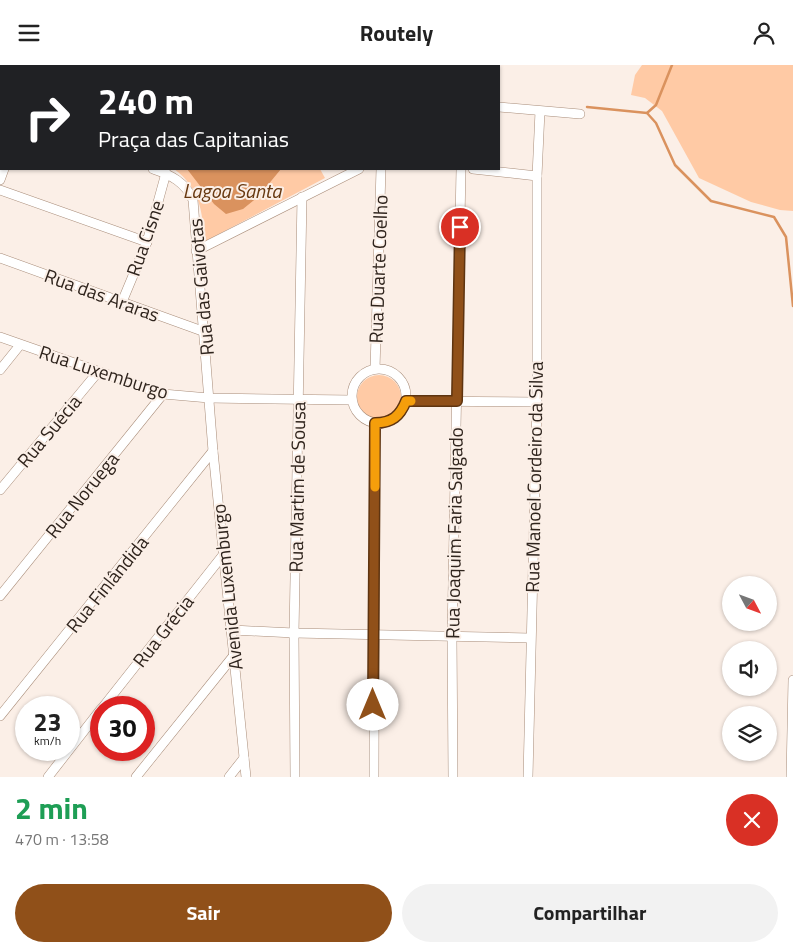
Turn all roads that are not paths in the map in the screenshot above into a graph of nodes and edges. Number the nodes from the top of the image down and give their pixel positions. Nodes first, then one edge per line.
1 (500, 107) edge
2 (540, 111) junction
3 (580, 114) dead end
4 (156, 170) edge
5 (357, 170) edge
6 (380, 170) edge
7 (461, 170) edge
8 (482, 170) edge
9 (166, 173) junction
10 (538, 176) junction
11 (0, 191) edge
12 (302, 197) junction
13 (147, 242) junction
14 (196, 251) junction
15 (0, 258) edge
16 (122, 302) junction
17 (205, 332) junction
18 (0, 337) edge
19 (20, 345) junction
20 (375, 369) junction
21 (0, 370) edge
22 (98, 372) junction
23 (164, 394) junction
24 (209, 397) junction
25 (298, 398) junction
26 (352, 400) junction
27 (406, 401) junction
28 (457, 401) junction
29 (537, 402) junction
30 (375, 423) junction
31 (213, 451) junction
32 (0, 490) edge
33 (223, 555) junction
34 (0, 596) edge
35 (233, 630) junction
36 (294, 633) junction
37 (373, 634) junction
38 (452, 636) junction
39 (530, 638) junction
40 (235, 654) junction
41 (793, 680) edge
42 (111, 696) edge
43 (0, 716) edge
44 (90, 723) edge
45 (244, 758) junction
46 (48, 777) edge
47 (136, 777) edge
48 (229, 777) edge
49 (246, 777) edge
50 (295, 777) edge
51 (374, 777) edge
52 (452, 777) edge
53 (528, 777) edge
54 (791, 777) edge

1 - 2 street
2 - 3 street
2 - 10 street, Rua Manoel Cordeiro da Silva
4 - 9 street, Rua das Gaivotas
5 - 12 street
6 - 20 street, Rua Duarte Coelho
7 - 28 street, Rua Joaquim Faria Salgado
8 - 10 street
9 - 13 street, Rua Cisne
9 - 14 street, Rua das Gaivotas
10 - 29 street, Rua Manoel Cordeiro da Silva
11 - 13 street
12 - 14 street
12 - 25 street, Rua Martim de Sousa
13 - 16 street, Rua Cisne
14 - 17 street, Rua das Gaivotas
15 - 16 street, Rua das Araras
16 - 17 street, Rua das Araras
17 - 24 street, Rua das Gaivotas
18 - 19 street, Rua Luxemburgo
19 - 21 street
19 - 22 street, Rua Luxemburgo
20 - 26 street
20 - 27 street
22 - 23 street, Rua Luxemburgo
22 - 32 street, Rua Suécia
23 - 24 street, Rua Luxemburgo
23 - 34 street, Rua Noruega
24 - 25 street, Rua Luxemburgo
24 - 31 street, Avenida Luxemburgo
25 - 26 street, Rua Luxemburgo
25 - 36 street, Rua Martim de Sousa
26 - 30 street
27 - 28 street
27 - 30 street
28 - 29 street
28 - 38 street, Rua Joaquim Faria Salgado
29 - 39 street, Rua Manoel Cordeiro da Silva
30 - 37 street
31 - 33 street, Avenida Luxemburgo
31 - 43 street, Rua Finlândida
33 - 35 street, Avenida Luxemburgo
33 - 42 street, Rua Grécia
35 - 36 street
35 - 40 street, Avenida Luxemburgo
36 - 37 street
36 - 50 street, Rua Martim de Sousa
37 - 38 street
37 - 51 street
38 - 39 street
38 - 52 street, Rua Joaquim Faria Salgado
39 - 53 street, Rua Manoel Cordeiro da Silva
40 - 45 street, Avenida Luxemburgo
40 - 47 street
41 - 54 street
44 - 46 street, Rua Grécia
45 - 48 street
45 - 49 street, Avenida Luxemburgo

